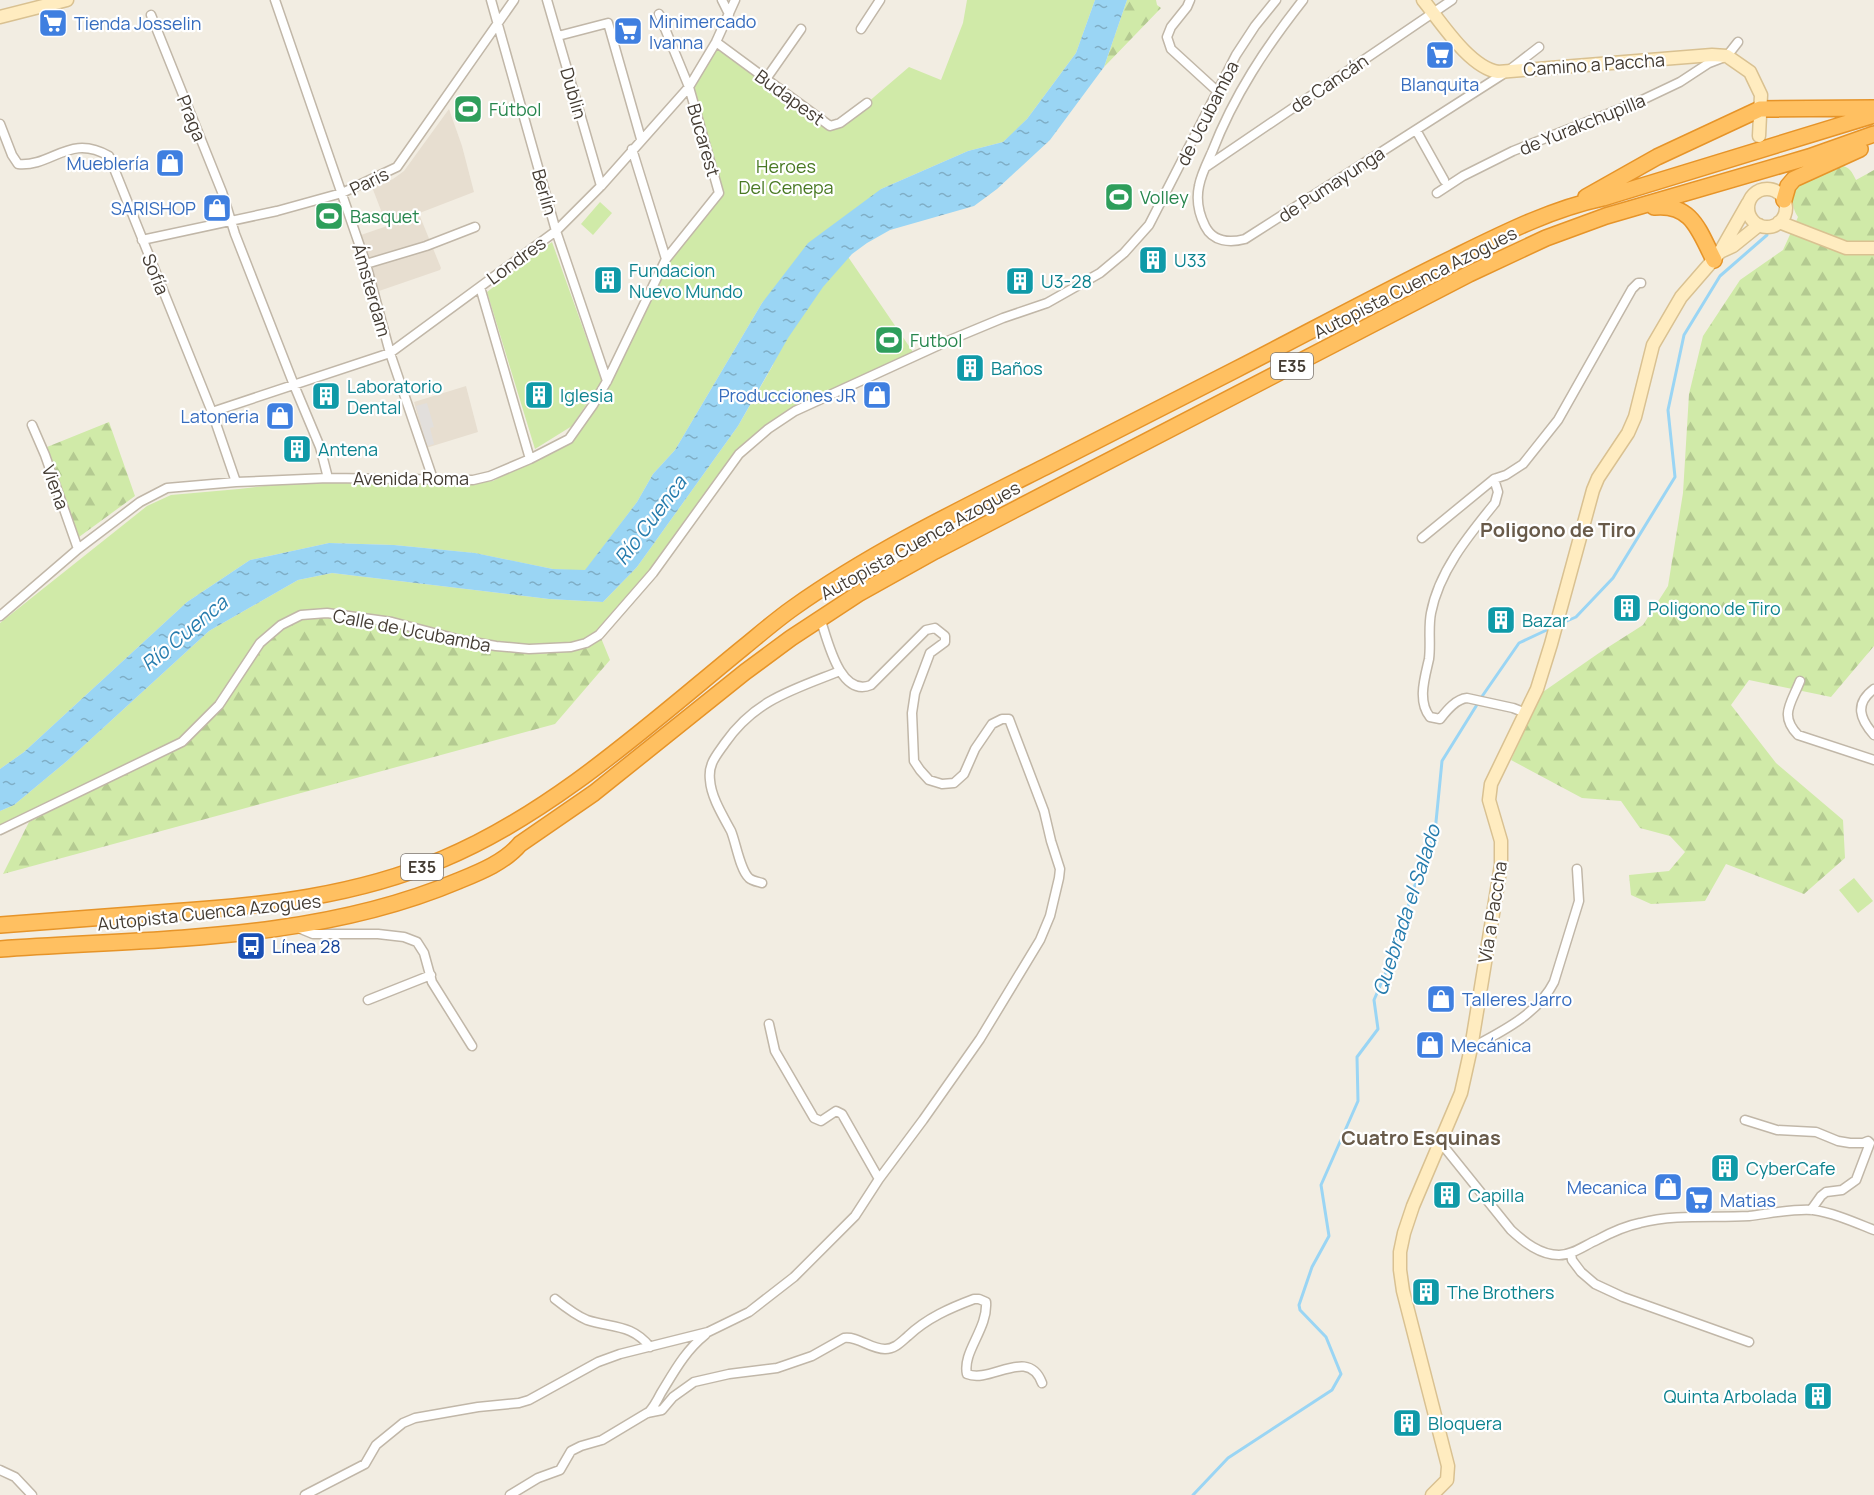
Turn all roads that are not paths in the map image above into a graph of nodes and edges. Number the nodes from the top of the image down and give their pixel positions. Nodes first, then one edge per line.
1 (67, 0) edge
2 (276, 0) edge
3 (490, 0) edge
4 (514, 0) edge
5 (547, 0) edge
6 (722, 0) edge
7 (735, 0) edge
8 (880, 0) edge
9 (1190, 0) edge
10 (1276, 0) edge
11 (1304, 0) edge
12 (1424, 0) edge
13 (1452, 0) edge
14 (1433, 12) junction
15 (17, 14) junction
16 (659, 14) dead end
17 (729, 14) junction
18 (151, 15) dead end
19 (0, 17) edge
20 (498, 21) junction
21 (0, 24) edge
22 (801, 29) dead end
23 (861, 29) dead end
24 (558, 36) junction
25 (716, 42) junction
26 (1738, 42) dead end
27 (1539, 46) dead end
28 (1727, 56) junction
29 (1508, 71) junction
30 (766, 79) junction
31 (689, 87) junction
32 (1217, 91) junction
33 (867, 103) dead end
34 (1874, 108) edge
35 (1760, 109) junction
36 (1874, 115) edge
37 (0, 124) edge
38 (1416, 130) junction
39 (1874, 134) edge
40 (1759, 136) dead end
41 (641, 139) junction
42 (1874, 142) edge
43 (632, 149) junction
44 (1205, 168) junction
45 (1444, 180) dead end
46 (601, 186) junction
47 (719, 193) joint
48 (1437, 193) dead end
49 (342, 194) junction
50 (1784, 200) junction
51 (1748, 203) junction
52 (1573, 205) junction
53 (1621, 212) junction
54 (231, 222) junction
55 (1779, 222) junction
56 (1759, 225) junction
57 (475, 227) dead end
58 (556, 231) junction
59 (142, 240) junction
60 (1874, 248) edge
61 (1717, 256) junction
62 (666, 259) junction
63 (366, 264) junction
64 (1641, 283) dead end
65 (480, 287) junction
66 (390, 353) junction
67 (607, 381) junction
68 (294, 385) junction
69 (795, 411) joint
70 (212, 412) junction
71 (32, 425) dead end
72 (530, 459) junction
73 (328, 478) junction
74 (433, 479) junction
75 (1494, 479) junction
76 (236, 482) junction
77 (1422, 538) dead end
78 (78, 549) junction
79 (0, 616) edge
80 (820, 618) junction
81 (840, 671) junction
82 (1800, 681) dead end
83 (1874, 689) edge
84 (1526, 713) junction
85 (1874, 735) edge
86 (1874, 760) edge
87 (0, 830) edge
88 (1577, 868) dead end
89 (762, 884) dead end
90 (0, 925) edge
91 (293, 926) junction
92 (0, 949) edge
93 (431, 975) junction
94 (368, 1000) dead end
95 (769, 1024) dead end
96 (472, 1046) dead end
97 (1471, 1048) junction
98 (1745, 1120) dead end
99 (1441, 1143) junction
100 (879, 1179) junction
101 (1811, 1210) junction
102 (1874, 1230) edge
103 (1571, 1253) junction
104 (555, 1299) dead end
105 (708, 1332) junction
106 (1749, 1342) dead end
107 (650, 1347) junction
108 (1042, 1383) dead end
109 (647, 1413) junction
110 (0, 1470) edge
111 (32, 1495) edge
112 (306, 1495) edge
113 (510, 1495) edge
114 (1432, 1495) edge

1 - 15 main road
2 - 49 street, Ámsterdam
3 - 20 street, Berlín
4 - 20 street, Paris
5 - 24 street, Dublin
6 - 17 street
7 - 17 street, Londres
8 - 23 street
9 - 32 street
10 - 32 street, de Ucubamba
11 - 44 street, de Pumayunga
12 - 14 main road, Camino a Paccha
13 - 14 street, de Cancán
14 - 29 main road, Camino a Paccha
14 - 44 street, de Cancán
15 - 19 main road
15 - 21 street
16 - 31 street, Bucarest
17 - 25 street, Londres
18 - 54 street, Praga
20 - 49 street, Paris
20 - 58 street, Berlín
22 - 30 street
24 - 41 street
24 - 46 street, Dublin
25 - 30 street, Budapest
25 - 31 street, Londres
26 - 28 street
27 - 29 street, de Pumayunga
28 - 29 main road, Camino a Paccha
28 - 35 main road
28 - 48 street, de Yurakchupilla
29 - 38 street, de Pumayunga
30 - 33 street, Budapest
31 - 41 street, Londres
31 - 47 street, Bucarest
32 - 69 street, de Ucubamba
34 - 35 highway
35 - 40 main road
35 - 52 highway
36 - 52 highway, Autopista Cuenca Azogues / E35
37 - 59 street, Sofía
38 - 44 street, de Pumayunga
38 - 45 street
39 - 53 highway, Autopista Cuenca Azogues / E35
41 - 43 street, Londres
42 - 50 highway
43 - 46 street, Londres
43 - 62 street
46 - 58 street, Londres
47 - 62 street, Avenida Roma
49 - 54 street, Paris
49 - 63 street, Ámsterdam
50 - 51 main road
50 - 55 main road
51 - 56 main road
51 - 61 main road, Vía a Paccha
52 - 90 highway, Autopista Cuenca Azogues / E35
53 - 61 highway
53 - 80 highway, Autopista Cuenca Azogues / E35
54 - 59 street, Paris
54 - 68 street, Praga
55 - 56 main road
55 - 60 main road
56 - 61 main road, Vía a Paccha
57 - 63 street
58 - 65 street, Londres
58 - 67 street, Berlín
59 - 70 street, Sofía
61 - 84 main road, Vía a Paccha
62 - 67 street, Avenida Roma
63 - 66 street, Ámsterdam
64 - 75 street
65 - 66 street, Londres
65 - 72 street
66 - 68 street, Londres
66 - 74 street, Ámsterdam
67 - 72 street, Avenida Roma
68 - 70 street, Londres
68 - 73 street, Praga
69 - 87 street, Calle de Ucubamba
70 - 76 street, Sofía
71 - 78 street, Viena
72 - 74 street, Avenida Roma
73 - 74 street, Avenida Roma
73 - 76 street, Avenida Roma
75 - 77 street
75 - 84 street
76 - 78 street, Avenida Roma
78 - 79 street, Avenida Roma
80 - 81 street
80 - 91 highway, Autopista Cuenca Azogues / E35
81 - 89 street
81 - 100 street
82 - 86 street
83 - 85 street
84 - 97 main road, Vía a Paccha
88 - 97 street
91 - 92 highway, Autopista Cuenca Azogues / E35
91 - 93 street
93 - 94 street
93 - 96 street
95 - 100 street
97 - 99 main road, Vía a Paccha
98 - 101 street
99 - 103 street
99 - 114 main road, Vía a Paccha
100 - 105 street
101 - 102 street
101 - 103 street
103 - 106 street
104 - 107 street
105 - 107 street
105 - 109 street
107 - 112 street
108 - 109 street
109 - 113 street
110 - 111 street

